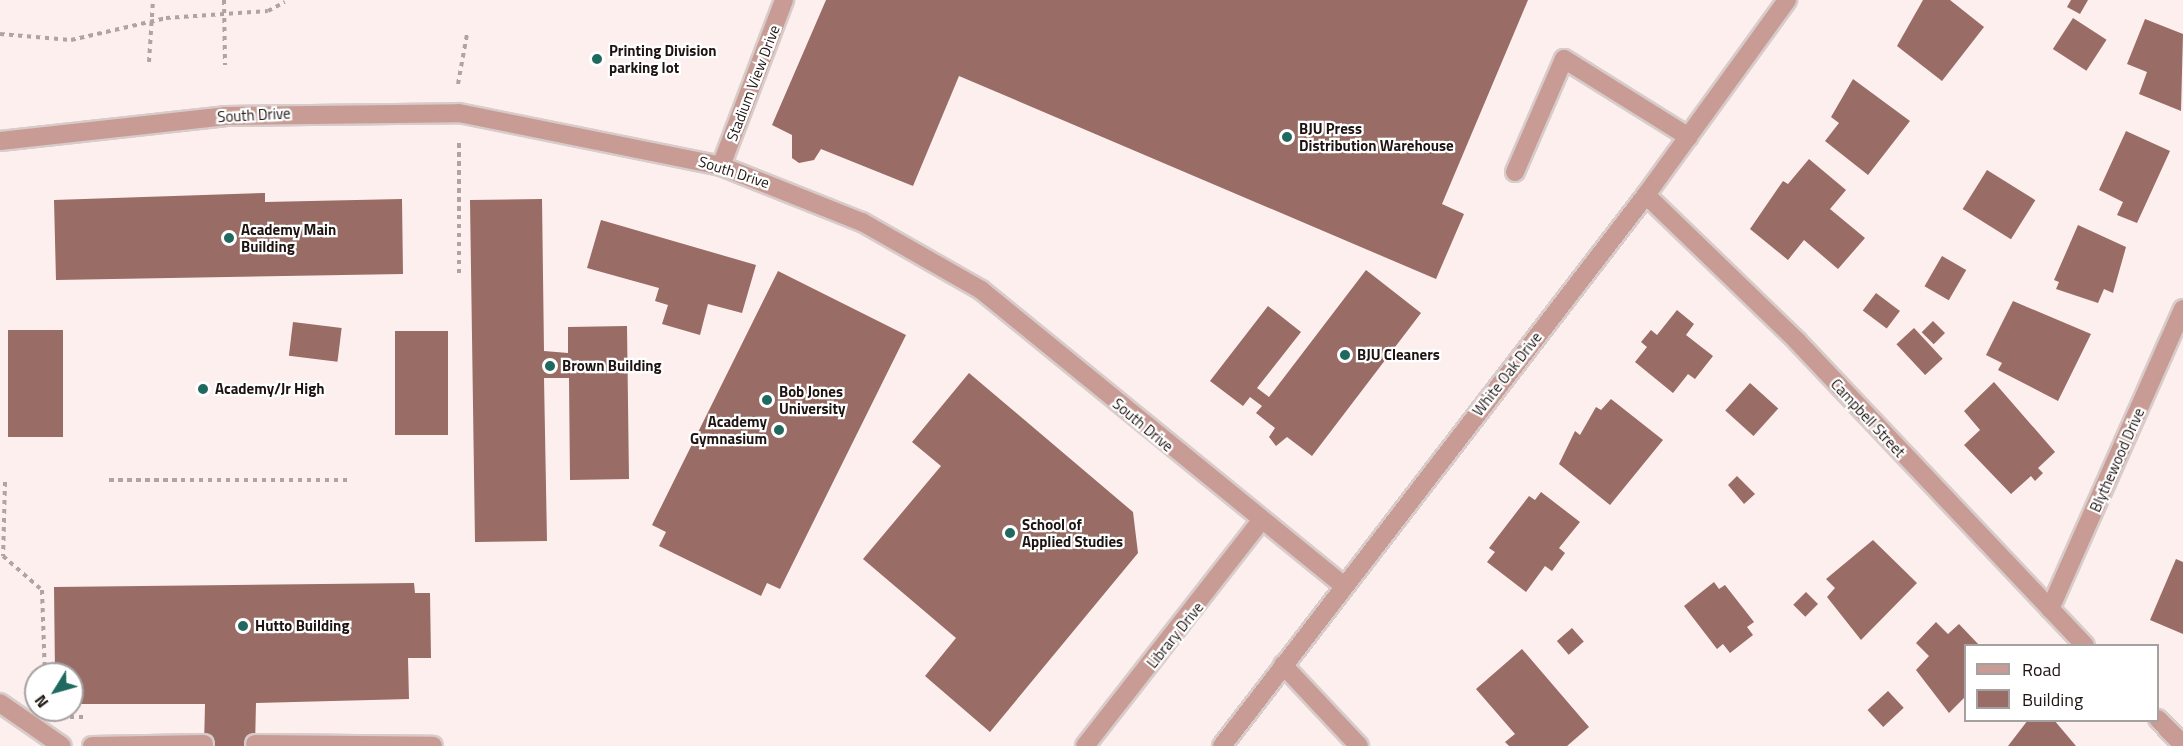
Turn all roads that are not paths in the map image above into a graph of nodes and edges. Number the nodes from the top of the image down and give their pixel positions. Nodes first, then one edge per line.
1 (784, 0) edge
2 (1787, 0) edge
3 (1689, 137) junction
4 (0, 141) edge
5 (721, 166) junction
6 (1515, 172) dead end
7 (1646, 195) junction
8 (2183, 309) edge
9 (1261, 520) junction
10 (1343, 585) junction
11 (2050, 609) junction
12 (2084, 644) edge
13 (1283, 665) junction
14 (0, 703) edge
15 (2159, 721) edge
16 (204, 744) dead end
17 (255, 744) dead end
18 (2183, 745) edge
19 (62, 746) edge
20 (92, 746) edge
21 (433, 746) edge
22 (1084, 746) edge
23 (1222, 746) edge
24 (1359, 746) edge

1 - 5 street, Stadium View Drive
2 - 3 street, White Oak Drive
3 - 6 street
3 - 7 street, White Oak Drive
4 - 5 street, South Drive
5 - 9 street, South Drive
7 - 10 street, White Oak Drive
7 - 11 street, Campbell Street
8 - 11 street, Blythewood Drive
9 - 10 street, South Drive
9 - 22 street, Library Drive
10 - 13 street, White Oak Drive
11 - 12 street, Campbell Street
13 - 23 street, White Oak Drive
13 - 24 street
14 - 19 street
15 - 18 street
16 - 20 street
17 - 21 street

